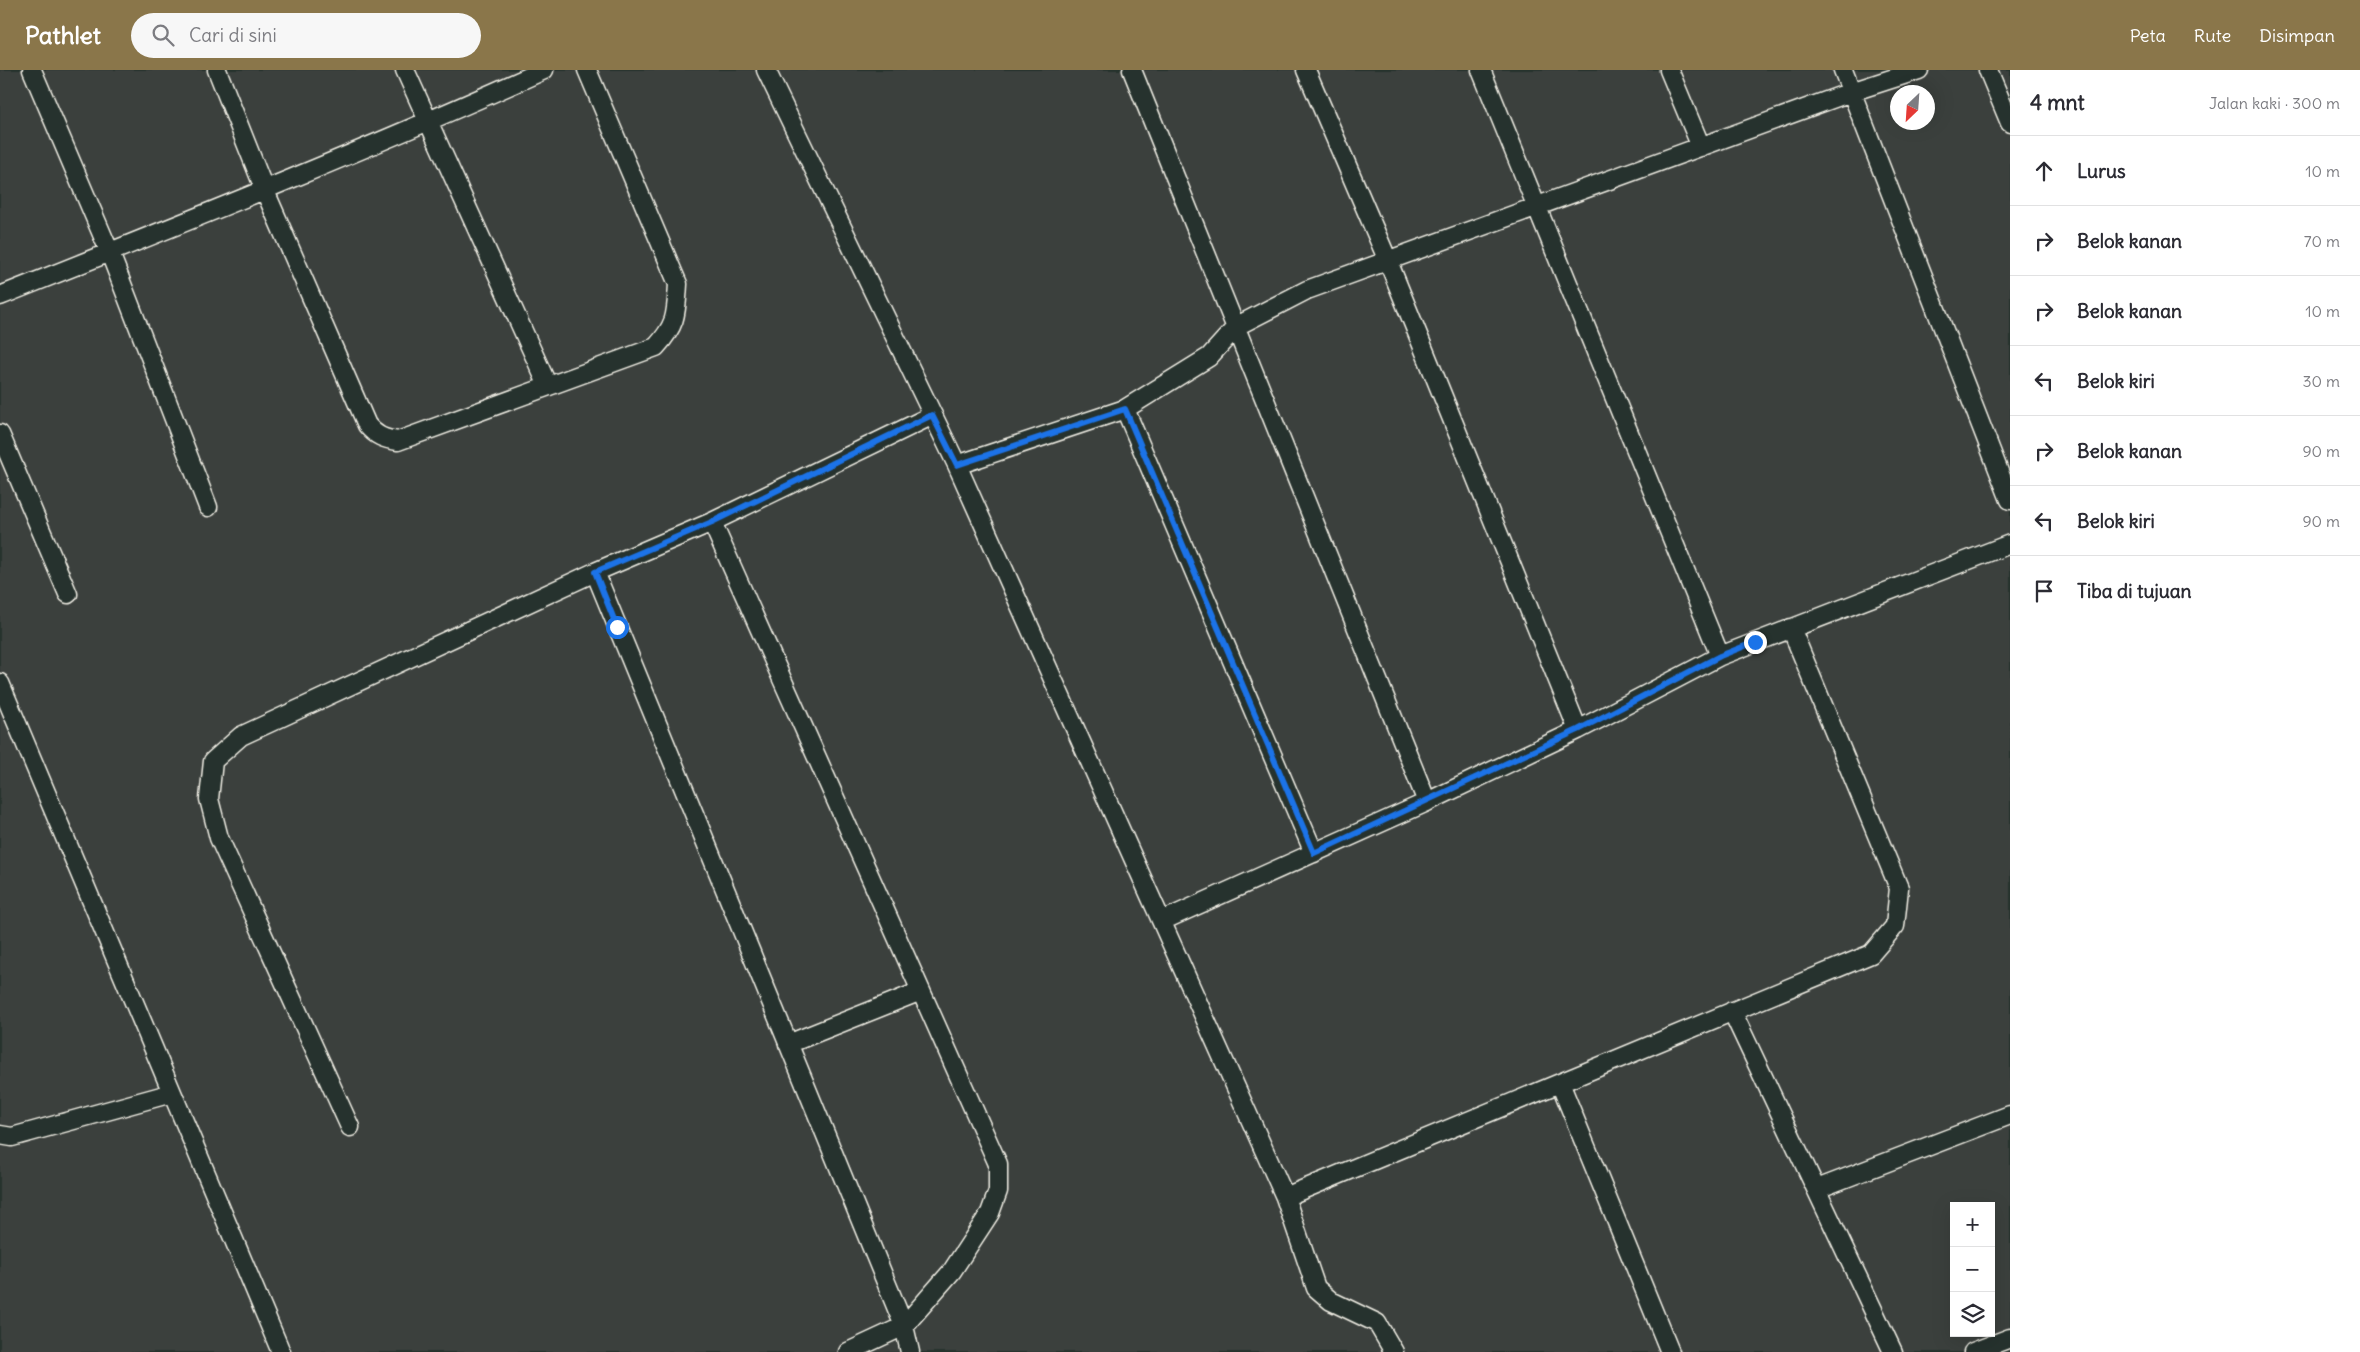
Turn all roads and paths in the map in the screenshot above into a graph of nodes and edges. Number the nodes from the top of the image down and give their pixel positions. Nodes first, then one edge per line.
1 (32, 70) edge
2 (217, 70) edge
3 (405, 70) edge
4 (544, 70) edge
5 (588, 70) edge
6 (766, 70) edge
7 (1132, 70) edge
8 (1306, 70) edge
9 (1480, 70) edge
10 (1668, 70) edge
11 (1843, 70) edge
12 (1919, 70) edge
13 (1988, 70) edge
14 (1852, 92) junction
15 (428, 123) junction
16 (2010, 123) edge
17 (1700, 147) junction
18 (265, 190) junction
19 (1537, 206) junction
20 (110, 253) junction
21 (1388, 261) junction
22 (0, 296) edge
23 (1237, 326) junction
24 (548, 386) junction
25 (1125, 409) junction
26 (932, 415) junction
27 (0, 434) edge
28 (957, 465) junction
29 (2010, 500) edge
30 (208, 507) dead end
31 (712, 522) junction
32 (2010, 544) edge
33 (595, 572) junction
34 (68, 594) dead end
35 (1791, 628) junction
36 (1720, 656) junction
37 (0, 683) edge
38 (1578, 730) junction
39 (1427, 802) junction
40 (1314, 853) junction
41 (1162, 921) junction
42 (921, 991) junction
43 (1732, 1011) junction
44 (788, 1044) junction
45 (1560, 1083) junction
46 (172, 1093) junction
47 (2010, 1115) edge
48 (350, 1127) dead end
49 (0, 1135) edge
50 (1817, 1189) junction
51 (1285, 1197) junction
52 (904, 1326) junction
53 (2010, 1338) edge
54 (281, 1352) edge
55 (848, 1352) edge
56 (910, 1352) edge
57 (1394, 1352) edge
58 (1670, 1352) edge
59 (1893, 1352) edge
60 (1973, 1352) edge

1 - 20 lane
2 - 18 lane
3 - 15 lane
4 - 15 lane
5 - 24 lane
6 - 26 lane
7 - 23 lane
8 - 21 lane
9 - 19 lane
10 - 17 lane
11 - 14 lane
12 - 14 lane
13 - 16 lane
14 - 17 lane
14 - 29 lane
15 - 18 lane
15 - 24 lane
17 - 19 lane
18 - 20 lane
18 - 24 lane
19 - 21 lane
19 - 36 lane
20 - 22 lane
20 - 30 lane
21 - 23 lane
21 - 38 lane
23 - 25 lane
23 - 39 lane
25 - 28 lane
25 - 40 lane
26 - 28 lane
26 - 31 lane
27 - 34 lane
28 - 41 lane
31 - 33 lane
31 - 42 lane
32 - 35 lane
33 - 44 lane
33 - 48 lane
35 - 36 lane
35 - 43 lane
36 - 38 lane
37 - 46 lane
38 - 39 lane
39 - 40 lane
40 - 41 lane
41 - 51 lane
42 - 44 lane
42 - 52 lane
43 - 45 lane
43 - 50 lane
44 - 52 lane
45 - 51 lane
45 - 58 lane
46 - 49 lane
46 - 54 lane
47 - 50 lane
50 - 59 lane
51 - 57 lane
52 - 55 lane
52 - 56 lane
53 - 60 lane

